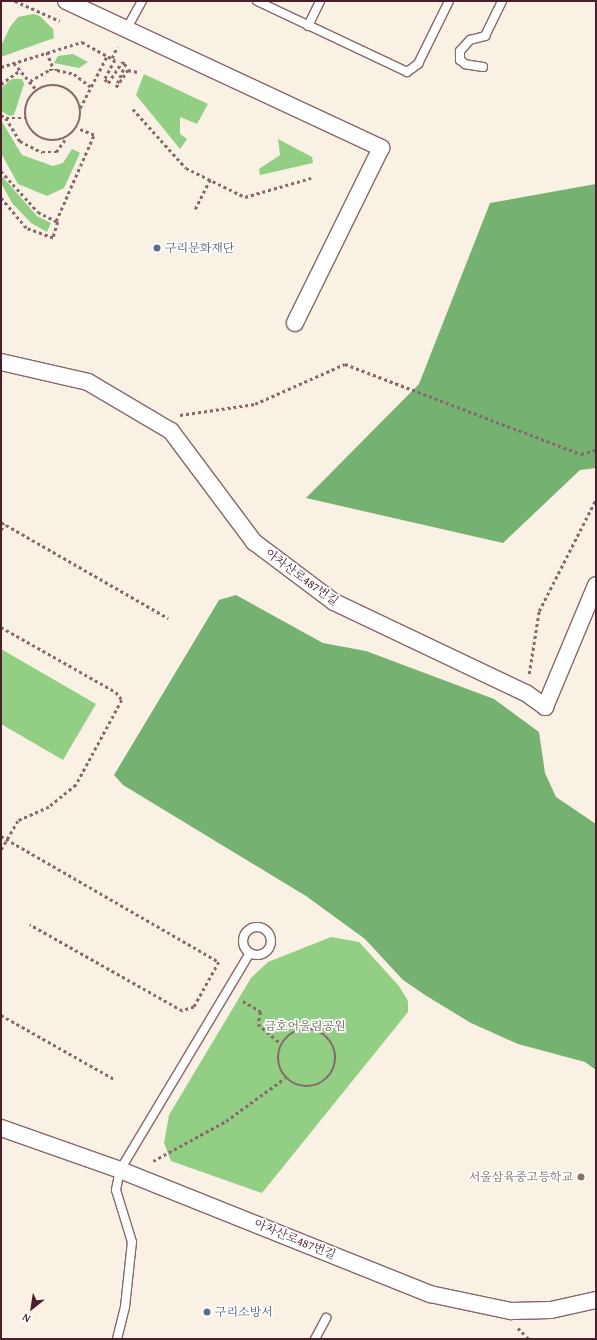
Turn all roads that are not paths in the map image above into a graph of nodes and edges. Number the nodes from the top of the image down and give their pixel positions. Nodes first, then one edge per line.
1 (66, 1) edge
2 (142, 1) edge
3 (258, 1) edge
4 (320, 1) edge
5 (449, 1) edge
6 (502, 1) edge
7 (308, 26) junction
8 (127, 28) junction
9 (483, 67) dead end
10 (295, 323) dead end
11 (1, 362) edge
12 (596, 585) edge
13 (250, 953) dead end
14 (1, 1128) edge
15 (120, 1170) junction
16 (596, 1300) edge
17 (326, 1318) dead end
18 (117, 1339) edge
19 (315, 1339) edge

1 - 8 street
2 - 8 lane
3 - 7 lane
4 - 7 lane
5 - 7 lane
6 - 9 lane
8 - 10 street
11 - 12 street, 아차산로487번길
13 - 15 lane
14 - 15 street, 아차산로487번길
15 - 16 street, 아차산로487번길
15 - 18 lane
17 - 19 lane

